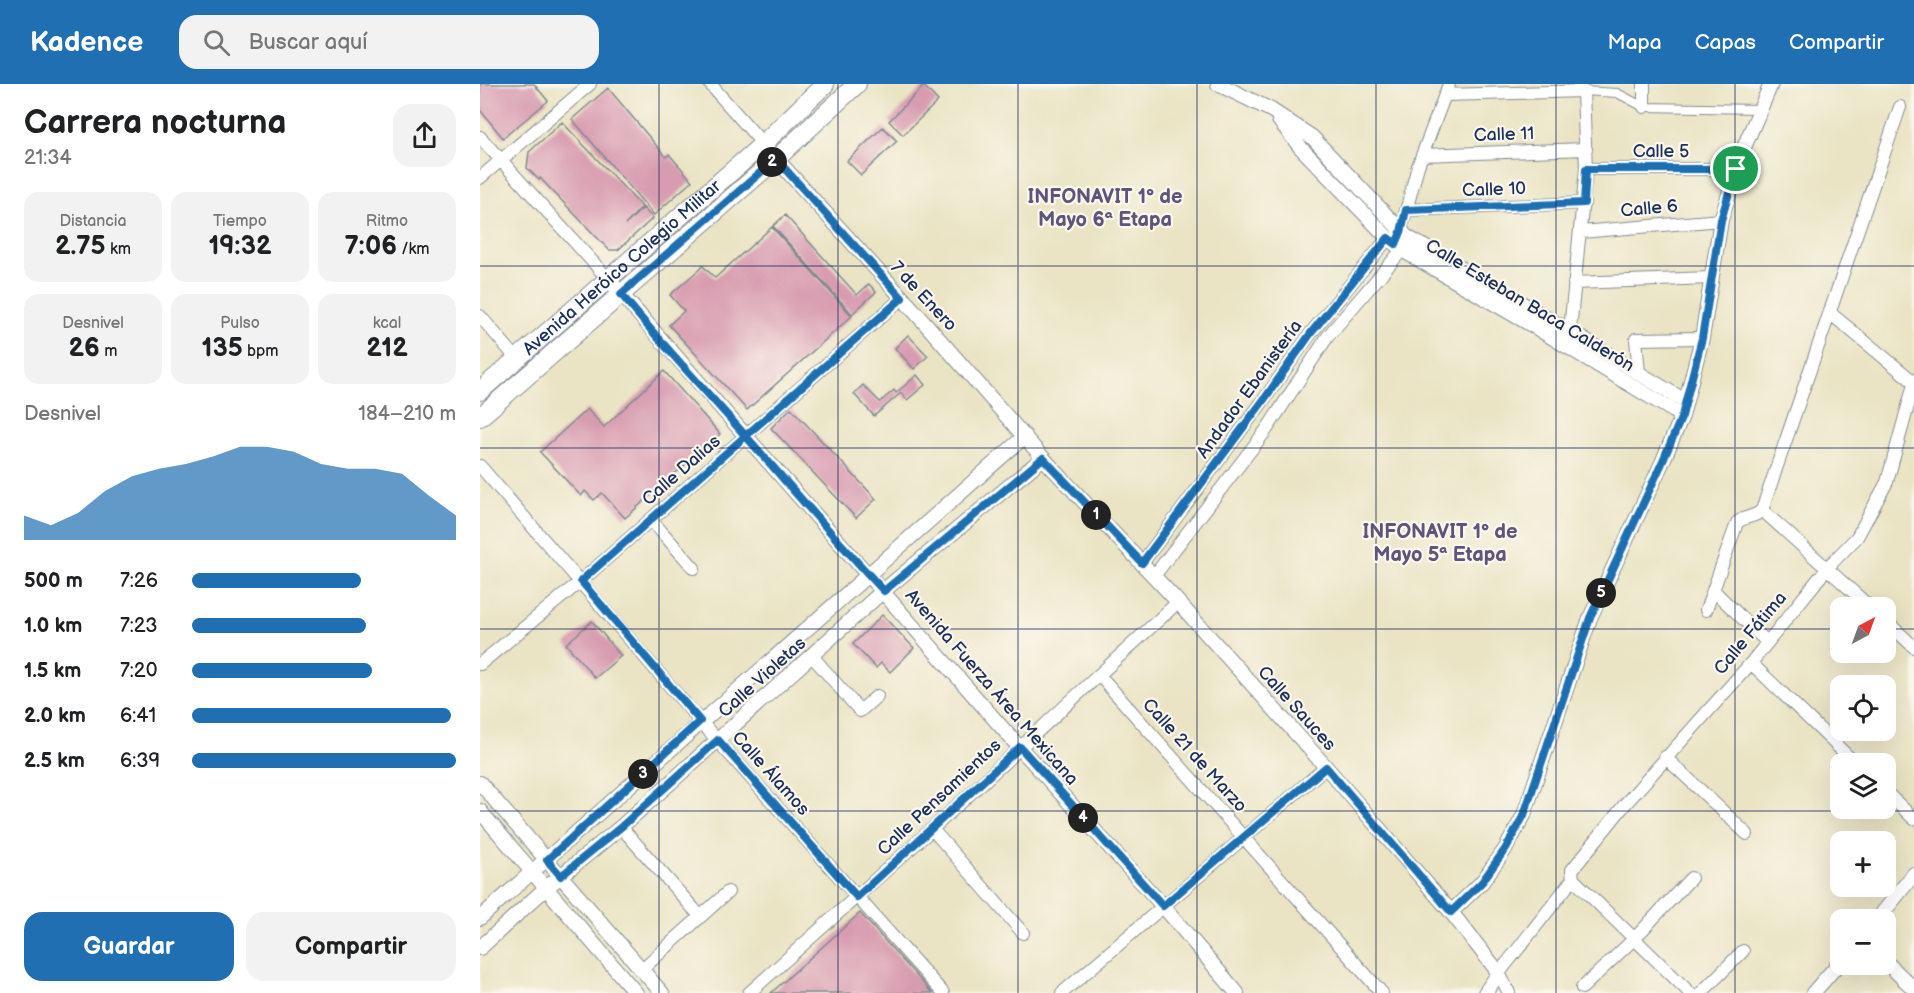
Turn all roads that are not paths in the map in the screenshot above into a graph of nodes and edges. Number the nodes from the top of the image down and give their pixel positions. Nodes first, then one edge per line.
1 (590, 84) edge
2 (710, 84) edge
3 (825, 84) edge
4 (857, 84) edge
5 (1218, 84) edge
6 (1644, 84) edge
7 (1771, 84) edge
8 (1447, 89) edge
9 (1583, 91) junction
10 (1644, 107) junction
11 (1900, 107) dead end
12 (1759, 109) junction
13 (480, 137) edge
14 (763, 144) junction
15 (1586, 149) junction
16 (1422, 155) junction
17 (776, 159) junction
18 (501, 160) junction
19 (1586, 169) junction
20 (1736, 169) junction
21 (480, 178) edge
22 (1584, 203) junction
23 (1406, 210) junction
24 (1721, 220) junction
25 (1581, 232) junction
26 (1397, 241) junction
27 (1461, 275) junction
28 (1711, 278) junction
29 (609, 280) junction
30 (1574, 283) junction
31 (621, 294) junction
32 (902, 298) junction
33 (1830, 313) junction
34 (480, 316) edge
35 (1570, 331) junction
36 (1702, 338) junction
37 (1569, 347) junction
38 (517, 359) junction
39 (1639, 373) junction
40 (1914, 383) edge
41 (480, 391) edge
42 (1685, 401) junction
43 (1682, 416) junction
44 (480, 417) edge
45 (1025, 436) junction
46 (746, 437) junction
47 (1043, 458) junction
48 (480, 466) edge
49 (1762, 510) junction
50 (651, 520) junction
51 (1142, 563) junction
52 (1828, 567) junction
53 (694, 568) dead end
54 (867, 574) junction
55 (1154, 576) junction
56 (581, 581) junction
57 (884, 591) junction
58 (1714, 591) junction
59 (1859, 597) edge
60 (1178, 602) junction
61 (1706, 610) dead end
62 (1896, 630) edge
63 (1767, 642) junction
64 (1914, 647) edge
65 (812, 656) junction
66 (1751, 663) junction
67 (480, 664) edge
68 (1100, 676) junction
69 (877, 696) dead end
70 (700, 721) junction
71 (718, 740) junction
72 (1020, 747) junction
73 (1845, 753) edge
74 (1665, 758) junction
75 (1326, 767) junction
76 (480, 783) edge
77 (1896, 802) edge
78 (480, 812) edge
79 (1914, 819) edge
80 (621, 827) junction
81 (932, 830) junction
82 (1747, 834) dead end
83 (1244, 835) junction
84 (547, 860) junction
85 (533, 873) junction
86 (1914, 874) edge
87 (561, 876) junction
88 (1691, 878) dead end
89 (1573, 879) junction
90 (546, 888) junction
91 (728, 892) dead end
92 (857, 897) junction
93 (1163, 906) junction
94 (1886, 909) edge
95 (1451, 912) junction
96 (700, 916) junction
97 (480, 918) edge
98 (1023, 933) dead end
99 (1634, 939) junction
100 (480, 948) edge
101 (1743, 951) dead end
102 (641, 970) junction
103 (1896, 972) edge
104 (1830, 973) edge
105 (1499, 974) junction
106 (1582, 988) dead end
107 (1914, 989) edge
108 (1066, 992) edge
109 (636, 993) edge
110 (662, 993) edge
111 (748, 993) edge
112 (943, 993) edge
113 (1237, 993) edge
114 (1382, 993) edge
115 (1485, 993) edge
116 (1509, 993) edge
117 (1690, 993) edge
118 (1701, 993) edge
119 (1813, 993) edge

1 - 18 street
2 - 14 street
3 - 14 main road, Avenida Heróico Colegio Militar
4 - 17 main road, Avenida Heróico Colegio Militar
5 - 26 street, Calle Esteban Baca Calderón
6 - 10 street
7 - 12 street
8 - 9 street
8 - 16 street, Andador Ebanistería
9 - 10 street
9 - 15 street
10 - 12 street
11 - 33 street
12 - 20 street
13 - 18 street, Avenida Fuerza Área Mexicana
14 - 17 street, 7 de Enero
14 - 29 main road, Avenida Heróico Colegio Militar
15 - 16 street, Calle 11
15 - 19 street
16 - 23 street, Andador Ebanistería
17 - 31 main road, Avenida Heróico Colegio Militar
17 - 32 street, 7 de Enero
18 - 21 street
18 - 29 street, Avenida Fuerza Área Mexicana
19 - 20 street, Calle 5
19 - 22 street
20 - 24 street
22 - 23 street, Calle 10
22 - 25 street
23 - 26 street, Andador Ebanistería
24 - 25 street, Calle 6
24 - 28 street
25 - 30 street
26 - 27 street, Calle Esteban Baca Calderón
26 - 51 street, Andador Ebanistería
26 - 55 street, Andador Ebanistería
27 - 35 street, Calle Esteban Baca Calderón
27 - 37 street, Calle Esteban Baca Calderón
28 - 30 street
28 - 36 street
29 - 31 street, Avenida Fuerza Área Mexicana
29 - 38 main road, Avenida Heróico Colegio Militar
30 - 35 street
31 - 44 main road, Avenida Heróico Colegio Militar
31 - 46 street, Avenida Fuerza Área Mexicana
32 - 45 street, 7 de Enero
32 - 46 street, Calle Dalias
33 - 40 street
33 - 49 street
34 - 38 street
35 - 37 street
35 - 39 street, Calle Esteban Baca Calderón
36 - 39 street
36 - 42 street
37 - 43 street, Calle Esteban Baca Calderón
38 - 41 main road, Avenida Heróico Colegio Militar
39 - 42 street, Calle Esteban Baca Calderón
40 - 52 street, Calle Fátima
42 - 43 street
43 - 95 street
45 - 47 street, 7 de Enero
45 - 54 street, Calle Violetas
46 - 50 street, Calle Dalias
46 - 54 street, Avenida Fuerza Área Mexicana
47 - 51 street, Calle Sauces
47 - 57 street, Calle Violetas
48 - 56 street, Calle Álamos
49 - 52 street
49 - 58 street
50 - 53 street
50 - 56 street, Calle Dalias
51 - 55 street, Calle Sauces
52 - 59 street
52 - 63 street, Calle Fátima
54 - 57 street, Avenida Fuerza Área Mexicana
54 - 70 street, Calle Violetas
55 - 60 street, Calle Sauces
56 - 67 street, Calle Dalias
56 - 70 street, Calle Álamos
57 - 65 street, Calle Violetas
57 - 72 street, Avenida Fuerza Área Mexicana
58 - 61 street
58 - 63 street
60 - 68 street, Calle Pensamientos
60 - 75 street, Calle Sauces
62 - 64 street
63 - 66 street, Calle Fátima
65 - 69 street
65 - 71 street, Calle Violetas
66 - 73 street
66 - 74 street, Calle Fátima
68 - 72 street, Calle Pensamientos
68 - 83 street, Calle 21 de Marzo
70 - 71 street, Calle Álamos
70 - 84 street, Calle Violetas
71 - 80 street, Calle Violetas
71 - 92 street, Calle Álamos
72 - 81 street, Calle Pensamientos
72 - 93 street, Avenida Fuerza Área Mexicana
74 - 82 street
74 - 89 street, Calle Fátima
75 - 83 street
75 - 95 street, Calle Sauces
76 - 84 street
77 - 79 street
78 - 85 street
80 - 87 street, Calle Violetas
80 - 96 street
81 - 92 street, Calle Pensamientos
81 - 98 street
83 - 93 street
83 - 114 street, Calle 21 de Marzo
84 - 85 street, Calle Violetas
84 - 87 street
85 - 90 street
85 - 97 street, Calle Violetas
86 - 94 street
87 - 90 street, Calle Violetas
87 - 102 street
88 - 99 street
89 - 99 street
89 - 105 street, Calle Fátima
90 - 100 street, Calle Violetas
90 - 109 street
91 - 96 street
92 - 111 street, Calle Pensamientos
92 - 112 street, Calle Álamos
93 - 108 street
93 - 113 street, Avenida Fuerza Área Mexicana
95 - 105 street, Calle Sauces
96 - 102 street
99 - 106 street
99 - 117 street
101 - 118 street
102 - 110 street
103 - 107 street
104 - 119 street
105 - 115 street
105 - 116 street, Calle Sauces

